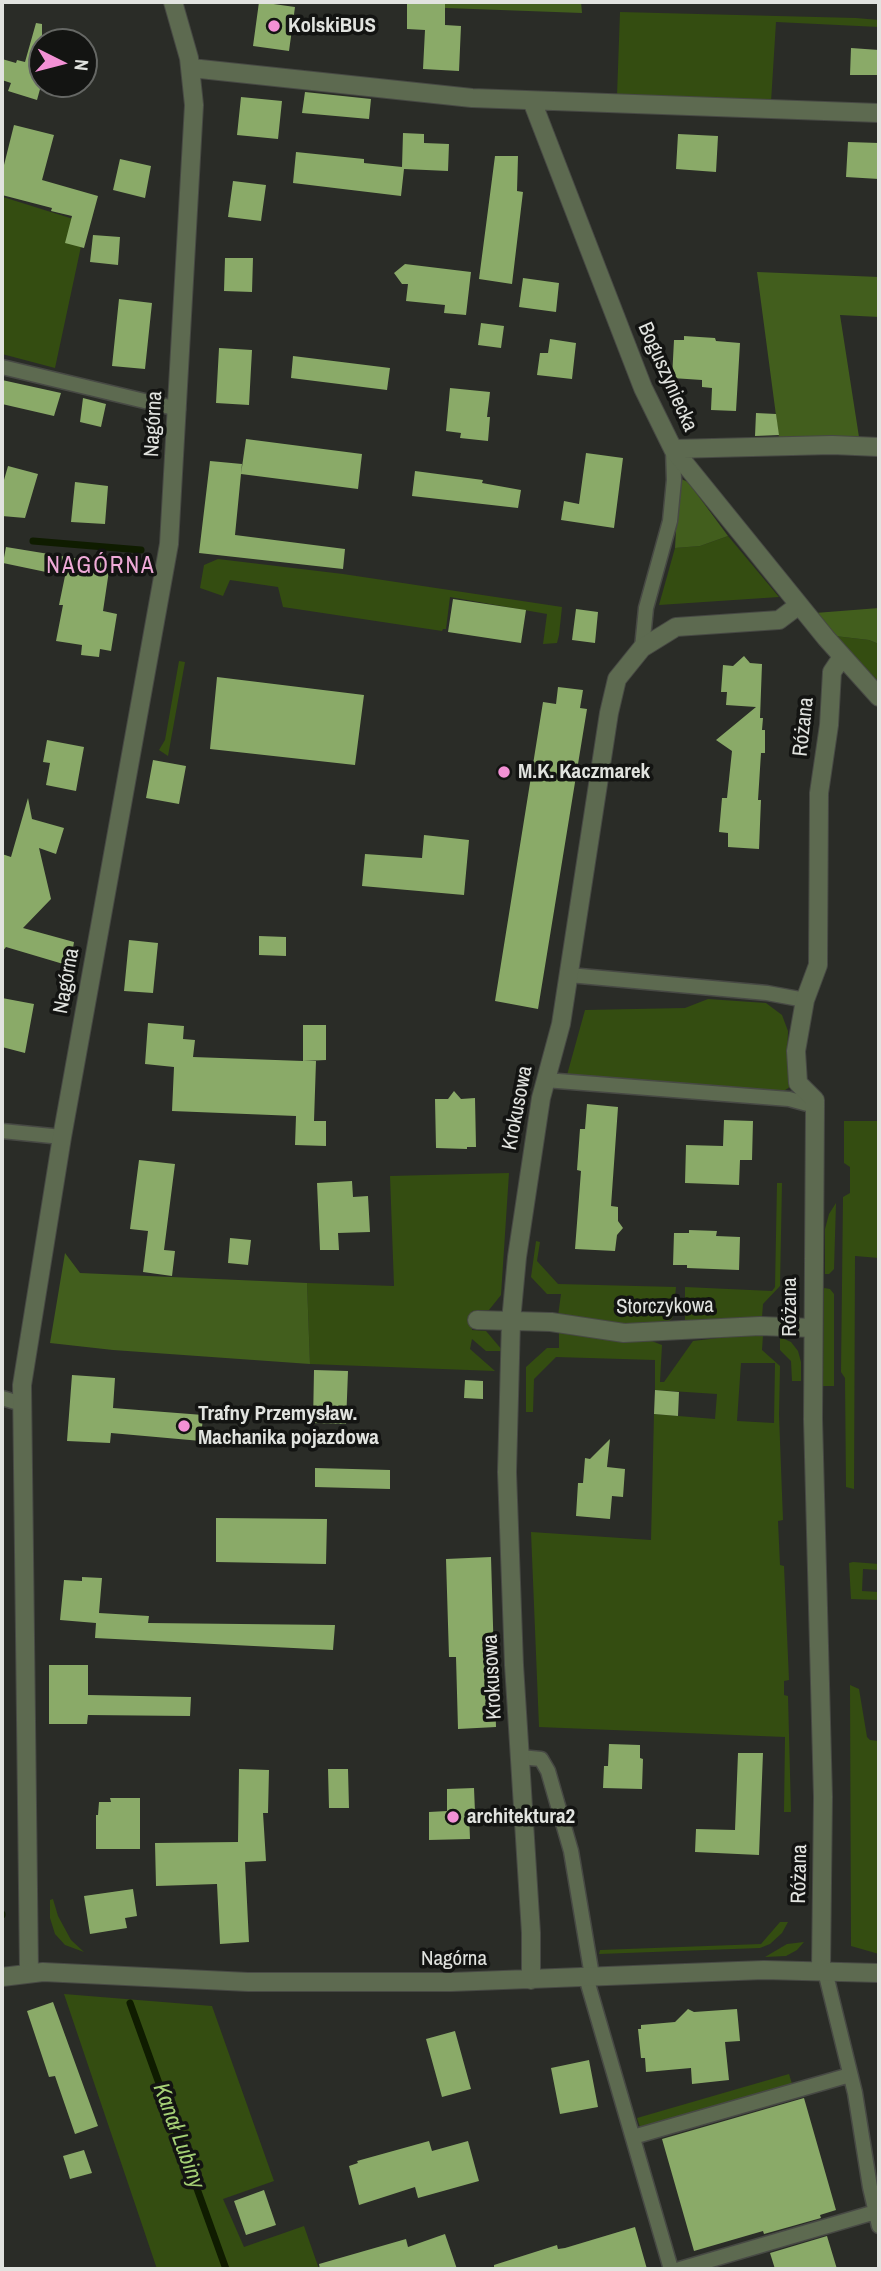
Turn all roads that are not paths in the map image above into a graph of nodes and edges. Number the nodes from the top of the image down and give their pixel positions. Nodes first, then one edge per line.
1 (173, 2) edge
2 (191, 68) junction
3 (533, 101) junction
4 (879, 113) edge
5 (2, 367) edge
6 (178, 409) junction
7 (879, 447) edge
8 (673, 449) junction
9 (799, 606) junction
10 (642, 648) junction
11 (842, 657) junction
12 (879, 697) edge
13 (569, 975) junction
14 (805, 1000) junction
15 (545, 1080) junction
16 (816, 1106) junction
17 (2, 1131) edge
18 (62, 1137) junction
19 (477, 1320) dead end
20 (511, 1321) junction
21 (813, 1328) junction
22 (2, 1398) edge
23 (22, 1404) junction
24 (520, 1758) junction
25 (823, 1971) junction
26 (29, 1972) junction
27 (879, 1973) edge
28 (589, 1976) junction
29 (2, 1977) edge
30 (531, 1980) junction
31 (850, 2075) junction
32 (633, 2137) junction
33 (878, 2217) edge
34 (671, 2269) edge
35 (680, 2269) edge

1 - 2 street, Nagórna
2 - 3 street
2 - 6 street, Nagórna
3 - 4 street
3 - 8 street, Boguszyniecka
5 - 6 lane
6 - 18 street, Nagórna
7 - 8 street
8 - 9 street, Boguszyniecka
8 - 10 lane
9 - 10 street, Krokusowa
9 - 11 street, Boguszyniecka
10 - 13 street, Krokusowa
11 - 12 street, Boguszyniecka
11 - 14 street, Różana
13 - 14 lane
13 - 15 street, Krokusowa
14 - 16 street, Różana
15 - 16 lane
15 - 20 street, Krokusowa
16 - 21 street, Różana
17 - 18 lane
18 - 23 street, Nagórna
19 - 20 street, Storczykowa
20 - 21 street, Storczykowa
20 - 24 street, Krokusowa
21 - 25 street, Różana
22 - 23 lane
23 - 26 street, Nagórna
24 - 28 lane
24 - 30 street, Krokusowa
25 - 27 street, Nagórna
25 - 28 street, Nagórna
25 - 31 lane
26 - 29 street, Nagórna
26 - 30 street, Nagórna
28 - 30 street, Nagórna
28 - 32 lane
31 - 32 lane
31 - 33 lane
32 - 34 lane
33 - 35 lane

